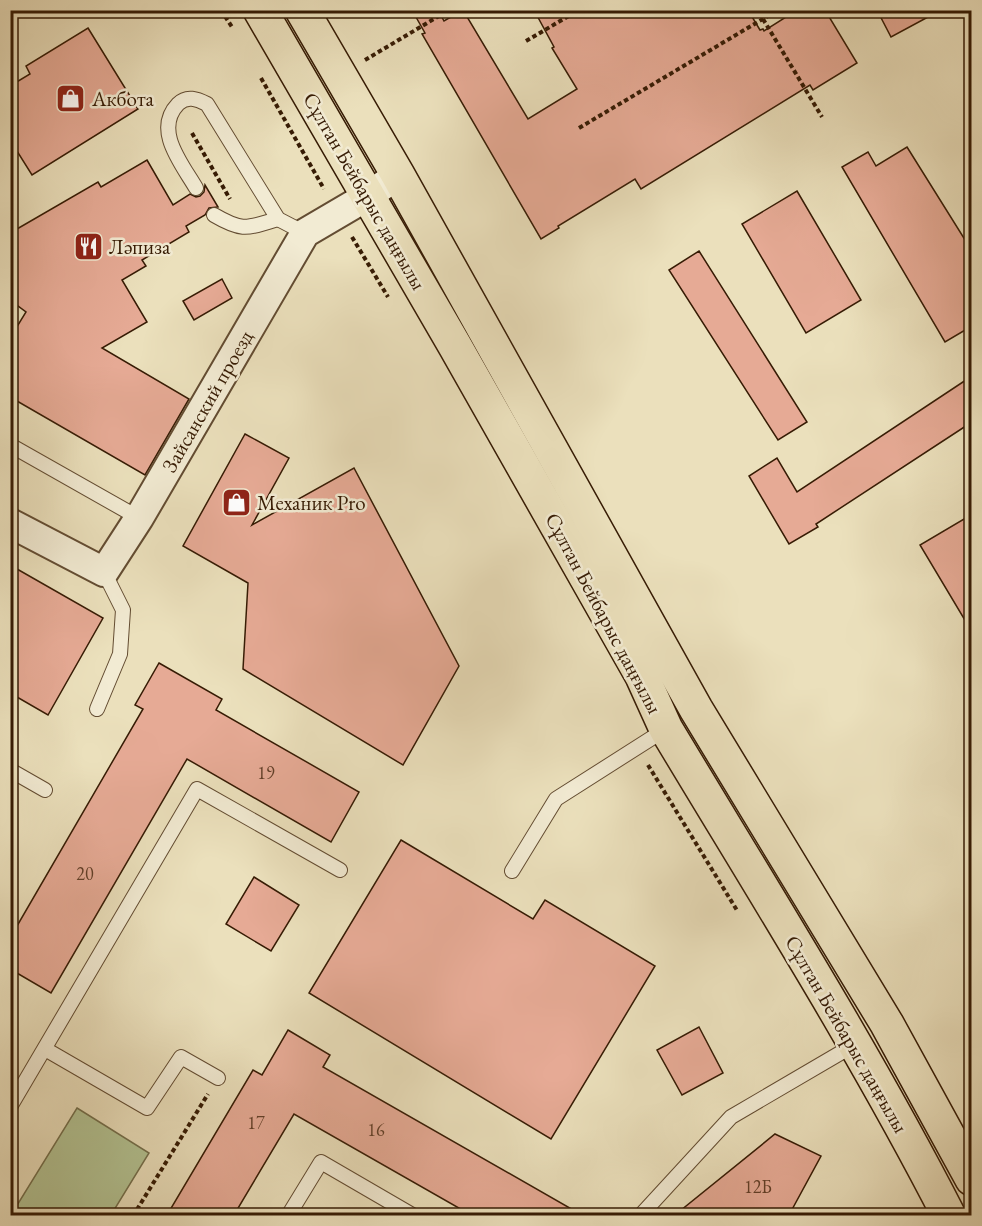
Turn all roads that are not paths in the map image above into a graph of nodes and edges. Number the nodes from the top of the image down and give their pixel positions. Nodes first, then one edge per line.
1 (260, 10) edge
2 (302, 10) edge
3 (398, 175) junction
4 (196, 188) dead end
5 (368, 196) junction
6 (214, 214) dead end
7 (278, 219) junction
8 (305, 232) junction
9 (10, 445) edge
10 (139, 518) junction
11 (10, 523) edge
12 (104, 572) junction
13 (97, 709) dead end
14 (666, 729) junction
15 (10, 770) edge
16 (45, 789) dead end
17 (340, 870) dead end
18 (512, 871) dead end
19 (854, 1045) junction
20 (45, 1049) junction
21 (218, 1078) road end
22 (10, 1107) edge
23 (972, 1179) edge
24 (288, 1215) edge
25 (414, 1215) edge
26 (640, 1215) edge
27 (949, 1215) edge

1 - 5 main road, Сұлтан Бейбарыс даңғылы
2 - 3 main road, Сұлтан Бейбарыс даңғылы
3 - 5 street
3 - 23 main road, Сұлтан Бейбарыс даңғылы
4 - 7 lane
5 - 8 street
5 - 14 main road, Сұлтан Бейбарыс даңғылы
6 - 7 lane
7 - 8 lane
8 - 10 street, Зайсанский проезд
9 - 10 lane
10 - 12 street, Зайсанский проезд
11 - 12 street
12 - 13 lane
14 - 18 lane
14 - 19 main road, Сұлтан Бейбарыс даңғылы
15 - 16 lane
17 - 20 lane
19 - 26 lane
19 - 27 main road, Сұлтан Бейбарыс даңғылы
20 - 21 lane
20 - 22 lane
24 - 25 lane

